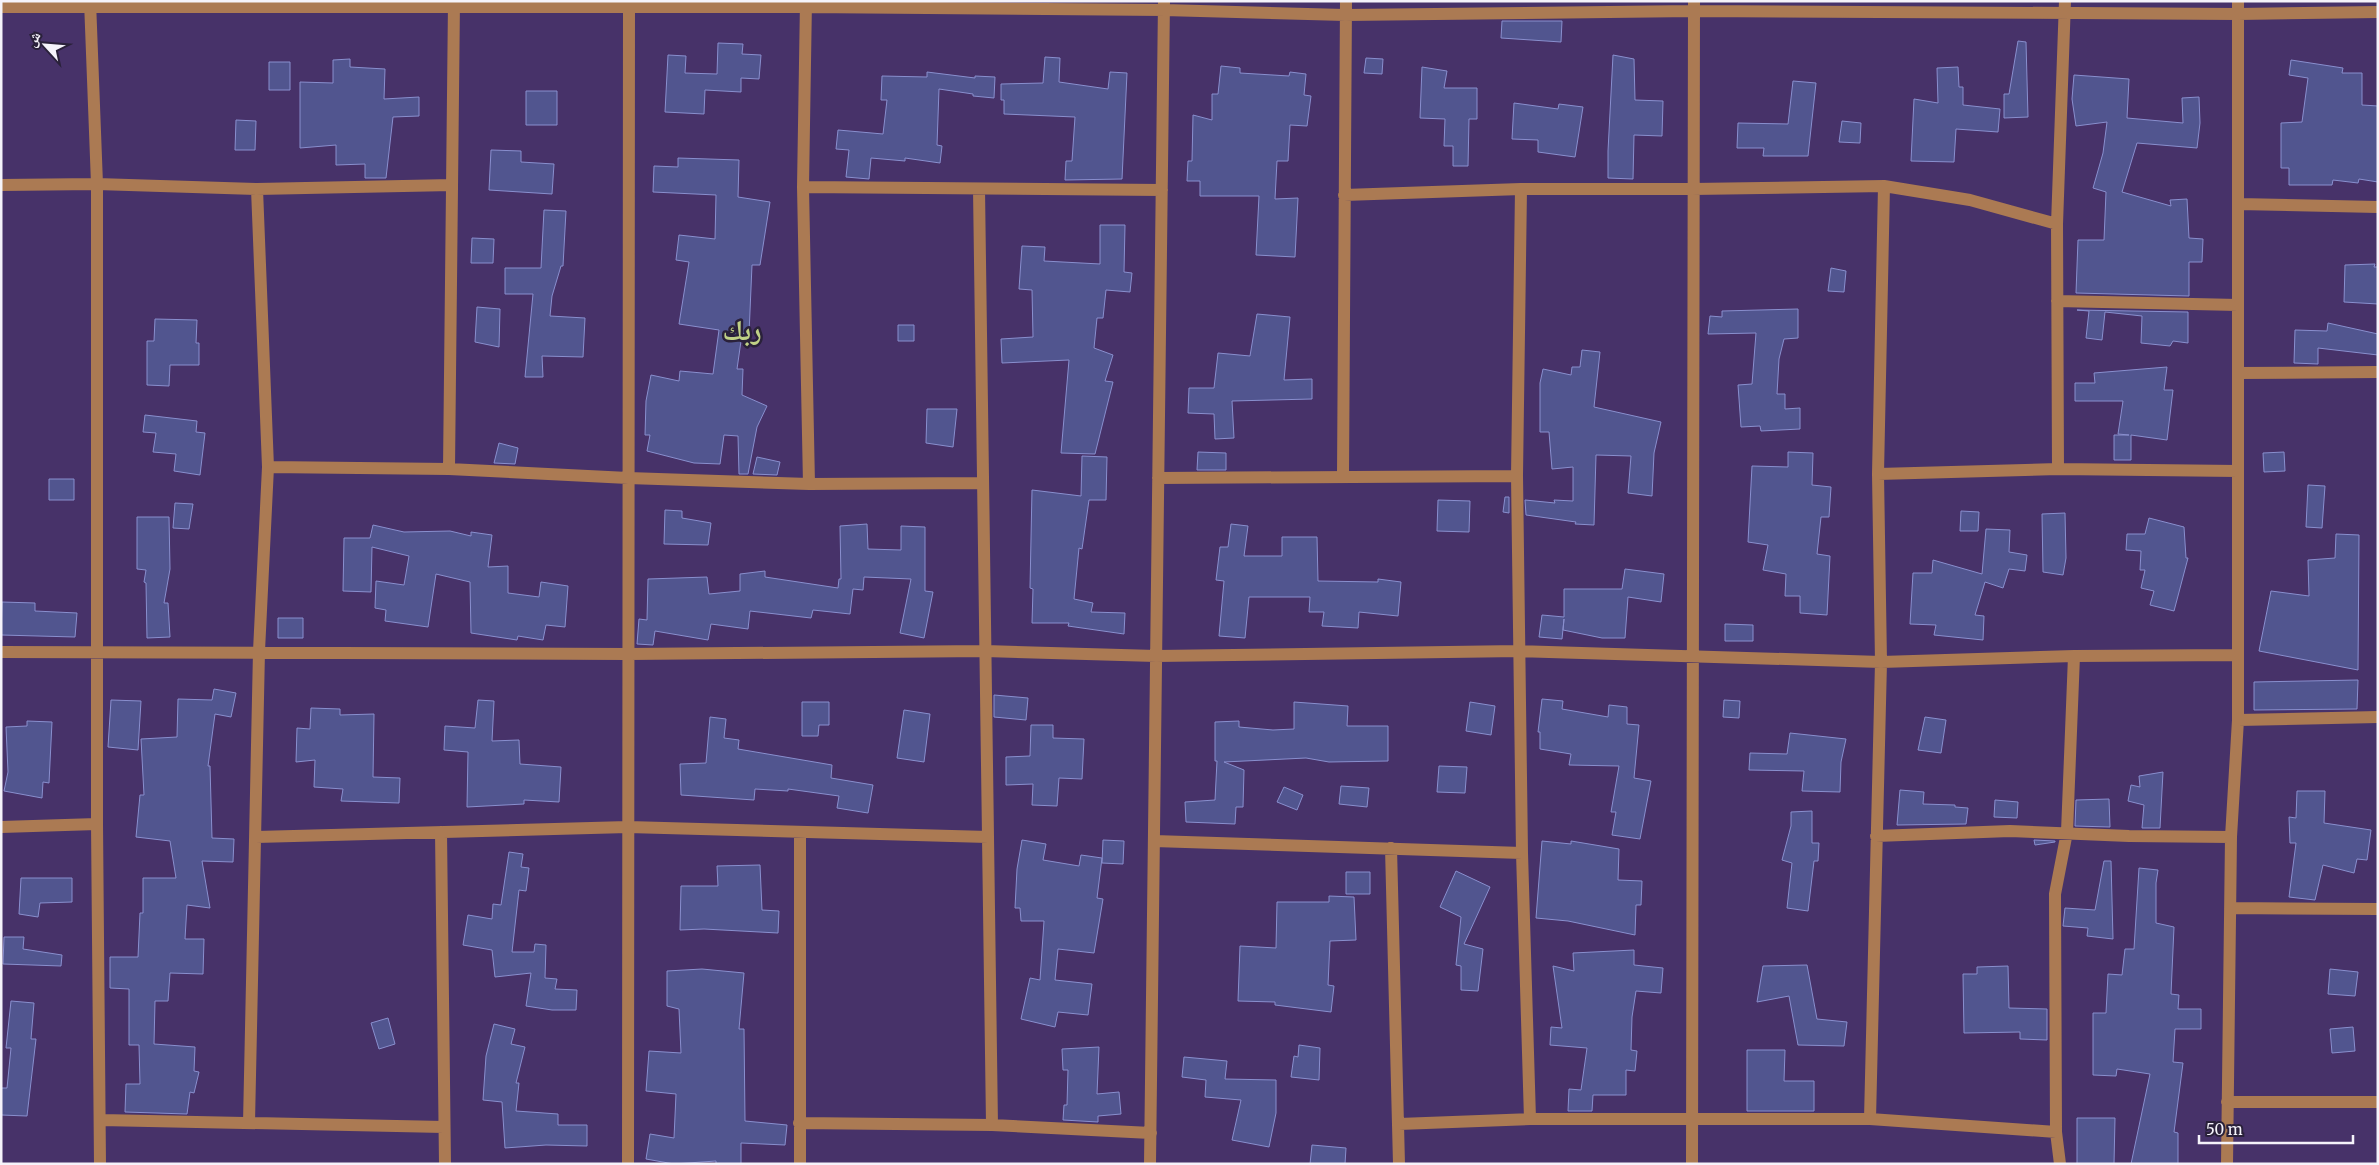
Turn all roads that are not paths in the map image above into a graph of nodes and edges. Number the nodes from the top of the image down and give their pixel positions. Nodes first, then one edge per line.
1 (1346, 1) edge
2 (2238, 1) edge
3 (90, 4) edge
4 (454, 4) edge
5 (629, 4) edge
6 (806, 4) edge
7 (1164, 6) edge
8 (1694, 6) edge
9 (1, 7) edge
10 (2065, 7) edge
11 (2378, 12) edge
12 (2238, 14) junction
13 (1346, 15) junction
14 (97, 184) junction
15 (1, 185) edge
16 (452, 185) junction
17 (1884, 186) junction
18 (803, 187) junction
19 (257, 188) junction
20 (979, 189) junction
21 (1521, 189) junction
22 (1693, 189) junction
23 (1162, 190) junction
24 (1344, 195) junction
25 (2238, 204) junction
26 (2378, 207) edge
27 (2057, 224) junction
28 (2057, 302) junction
29 (2238, 305) junction
30 (2378, 372) edge
31 (2238, 373) junction
32 (268, 466) junction
33 (449, 469) junction
34 (2058, 469) junction
35 (2238, 471) junction
36 (1878, 474) junction
37 (1343, 476) junction
38 (1517, 476) junction
39 (628, 478) junction
40 (1158, 478) junction
41 (983, 483) junction
42 (809, 484) junction
43 (259, 651) junction
44 (985, 651) junction
45 (1519, 651) junction
46 (1, 652) edge
47 (97, 653) junction
48 (628, 654) junction
49 (2238, 655) junction
50 (1156, 656) junction
51 (1693, 656) junction
52 (2074, 656) junction
53 (1881, 662) junction
54 (2378, 717) edge
55 (2238, 720) junction
56 (97, 824) junction
57 (1, 827) edge
58 (628, 827) junction
59 (441, 832) junction
60 (2067, 832) junction
61 (800, 833) junction
62 (1876, 836) junction
63 (256, 837) junction
64 (988, 837) junction
65 (2231, 837) junction
66 (1154, 841) junction
67 (1391, 848) junction
68 (1522, 853) junction
69 (2230, 908) junction
70 (2378, 909) edge
71 (2227, 1102) junction
72 (2378, 1102) edge
73 (1692, 1117) junction
74 (1530, 1119) junction
75 (1870, 1119) junction
76 (101, 1120) junction
77 (249, 1123) junction
78 (799, 1123) junction
79 (1399, 1124) junction
80 (992, 1125) junction
81 (444, 1127) junction
82 (2056, 1132) junction
83 (1151, 1133) junction
84 (100, 1164) edge
85 (445, 1164) edge
86 (628, 1164) edge
87 (800, 1164) edge
88 (1150, 1164) edge
89 (1399, 1164) edge
90 (1692, 1164) edge
91 (2060, 1164) edge
92 (2227, 1164) edge

1 - 13 street
2 - 12 street
3 - 4 street
3 - 9 street
3 - 14 street
4 - 5 street
4 - 16 street
5 - 6 street
5 - 39 street
6 - 7 street
6 - 18 street
7 - 13 street
7 - 23 street
8 - 10 street
8 - 13 street
8 - 22 street
10 - 12 street
10 - 27 street
11 - 12 street
12 - 25 street
13 - 24 street
14 - 15 street
14 - 19 street
14 - 47 street
16 - 19 street
16 - 33 street
17 - 22 street
17 - 27 street
17 - 36 street
18 - 20 street
18 - 42 street
19 - 32 street
20 - 23 street
20 - 41 street
21 - 22 street
21 - 24 street
21 - 38 street
22 - 51 street
23 - 40 street
24 - 37 street
25 - 26 street
25 - 29 street
27 - 28 street
28 - 29 street
28 - 34 street
29 - 31 street
30 - 31 street
31 - 35 street
32 - 33 street
32 - 43 street
33 - 39 street
34 - 35 street
34 - 36 street
35 - 49 street
36 - 53 street
37 - 38 street
37 - 40 street
38 - 45 street
39 - 42 street
39 - 48 street
40 - 50 street
41 - 42 street
41 - 44 street
43 - 47 street
43 - 48 street
43 - 63 street
44 - 48 street
44 - 50 street
44 - 64 street
45 - 50 street
45 - 51 street
45 - 68 street
46 - 47 street
47 - 56 street
48 - 58 street
49 - 52 street
49 - 55 street
50 - 66 street
51 - 53 street
51 - 73 street
52 - 53 street
52 - 60 street
53 - 62 street
54 - 55 street
55 - 65 street
56 - 57 street
56 - 76 street
58 - 59 street
58 - 61 street
58 - 86 street
59 - 63 street
59 - 81 street
60 - 62 street
60 - 65 street
60 - 82 street
61 - 64 street
61 - 78 street
62 - 75 street
63 - 77 street
64 - 80 street
65 - 69 street
66 - 67 street
66 - 83 street
67 - 68 street
67 - 79 street
68 - 74 street
69 - 70 street
69 - 71 street
71 - 72 street
71 - 92 street
73 - 74 street
73 - 75 street
73 - 90 street
74 - 79 street
75 - 82 street
76 - 77 street
76 - 84 street
77 - 81 street
78 - 80 street
78 - 87 street
79 - 89 street
80 - 83 street
81 - 85 street
82 - 91 street
83 - 88 street

